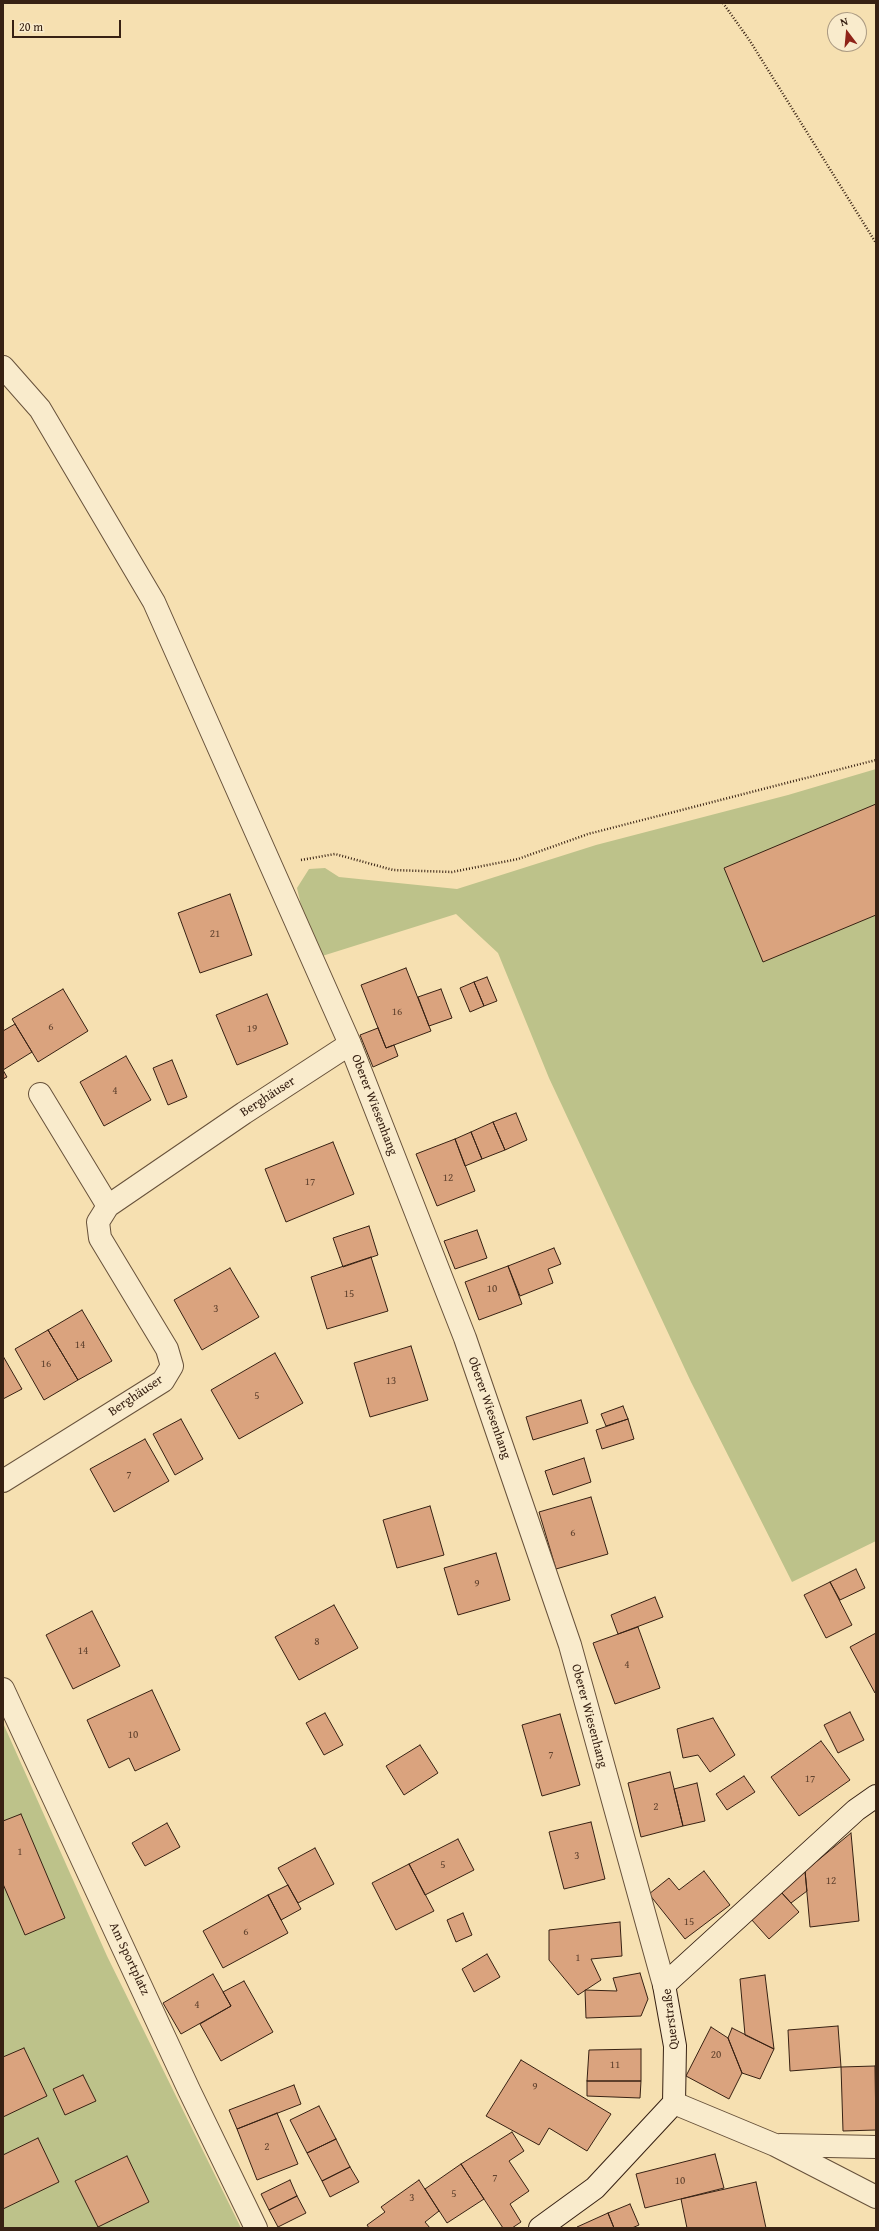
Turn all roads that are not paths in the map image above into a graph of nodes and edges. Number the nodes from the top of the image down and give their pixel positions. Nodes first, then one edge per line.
1 (3, 367) edge
2 (350, 1044) junction
3 (40, 1094) dead end
4 (108, 1206) junction
5 (3, 1481) edge
6 (3, 1689) edge
7 (876, 1796) edge
8 (664, 1985) junction
9 (674, 2103) junction
10 (775, 2145) junction
11 (876, 2147) edge
12 (876, 2197) edge
13 (256, 2228) edge
14 (540, 2228) edge

1 - 2 street, Oberer Wiesenhang
2 - 4 street, Berghäuser
2 - 8 street, Oberer Wiesenhang
3 - 4 street
4 - 5 street, Berghäuser
6 - 13 street, Am Sportplatz
7 - 8 street, Querstraße
8 - 9 street, Querstraße
9 - 10 street
9 - 14 street
10 - 11 street
10 - 12 street

